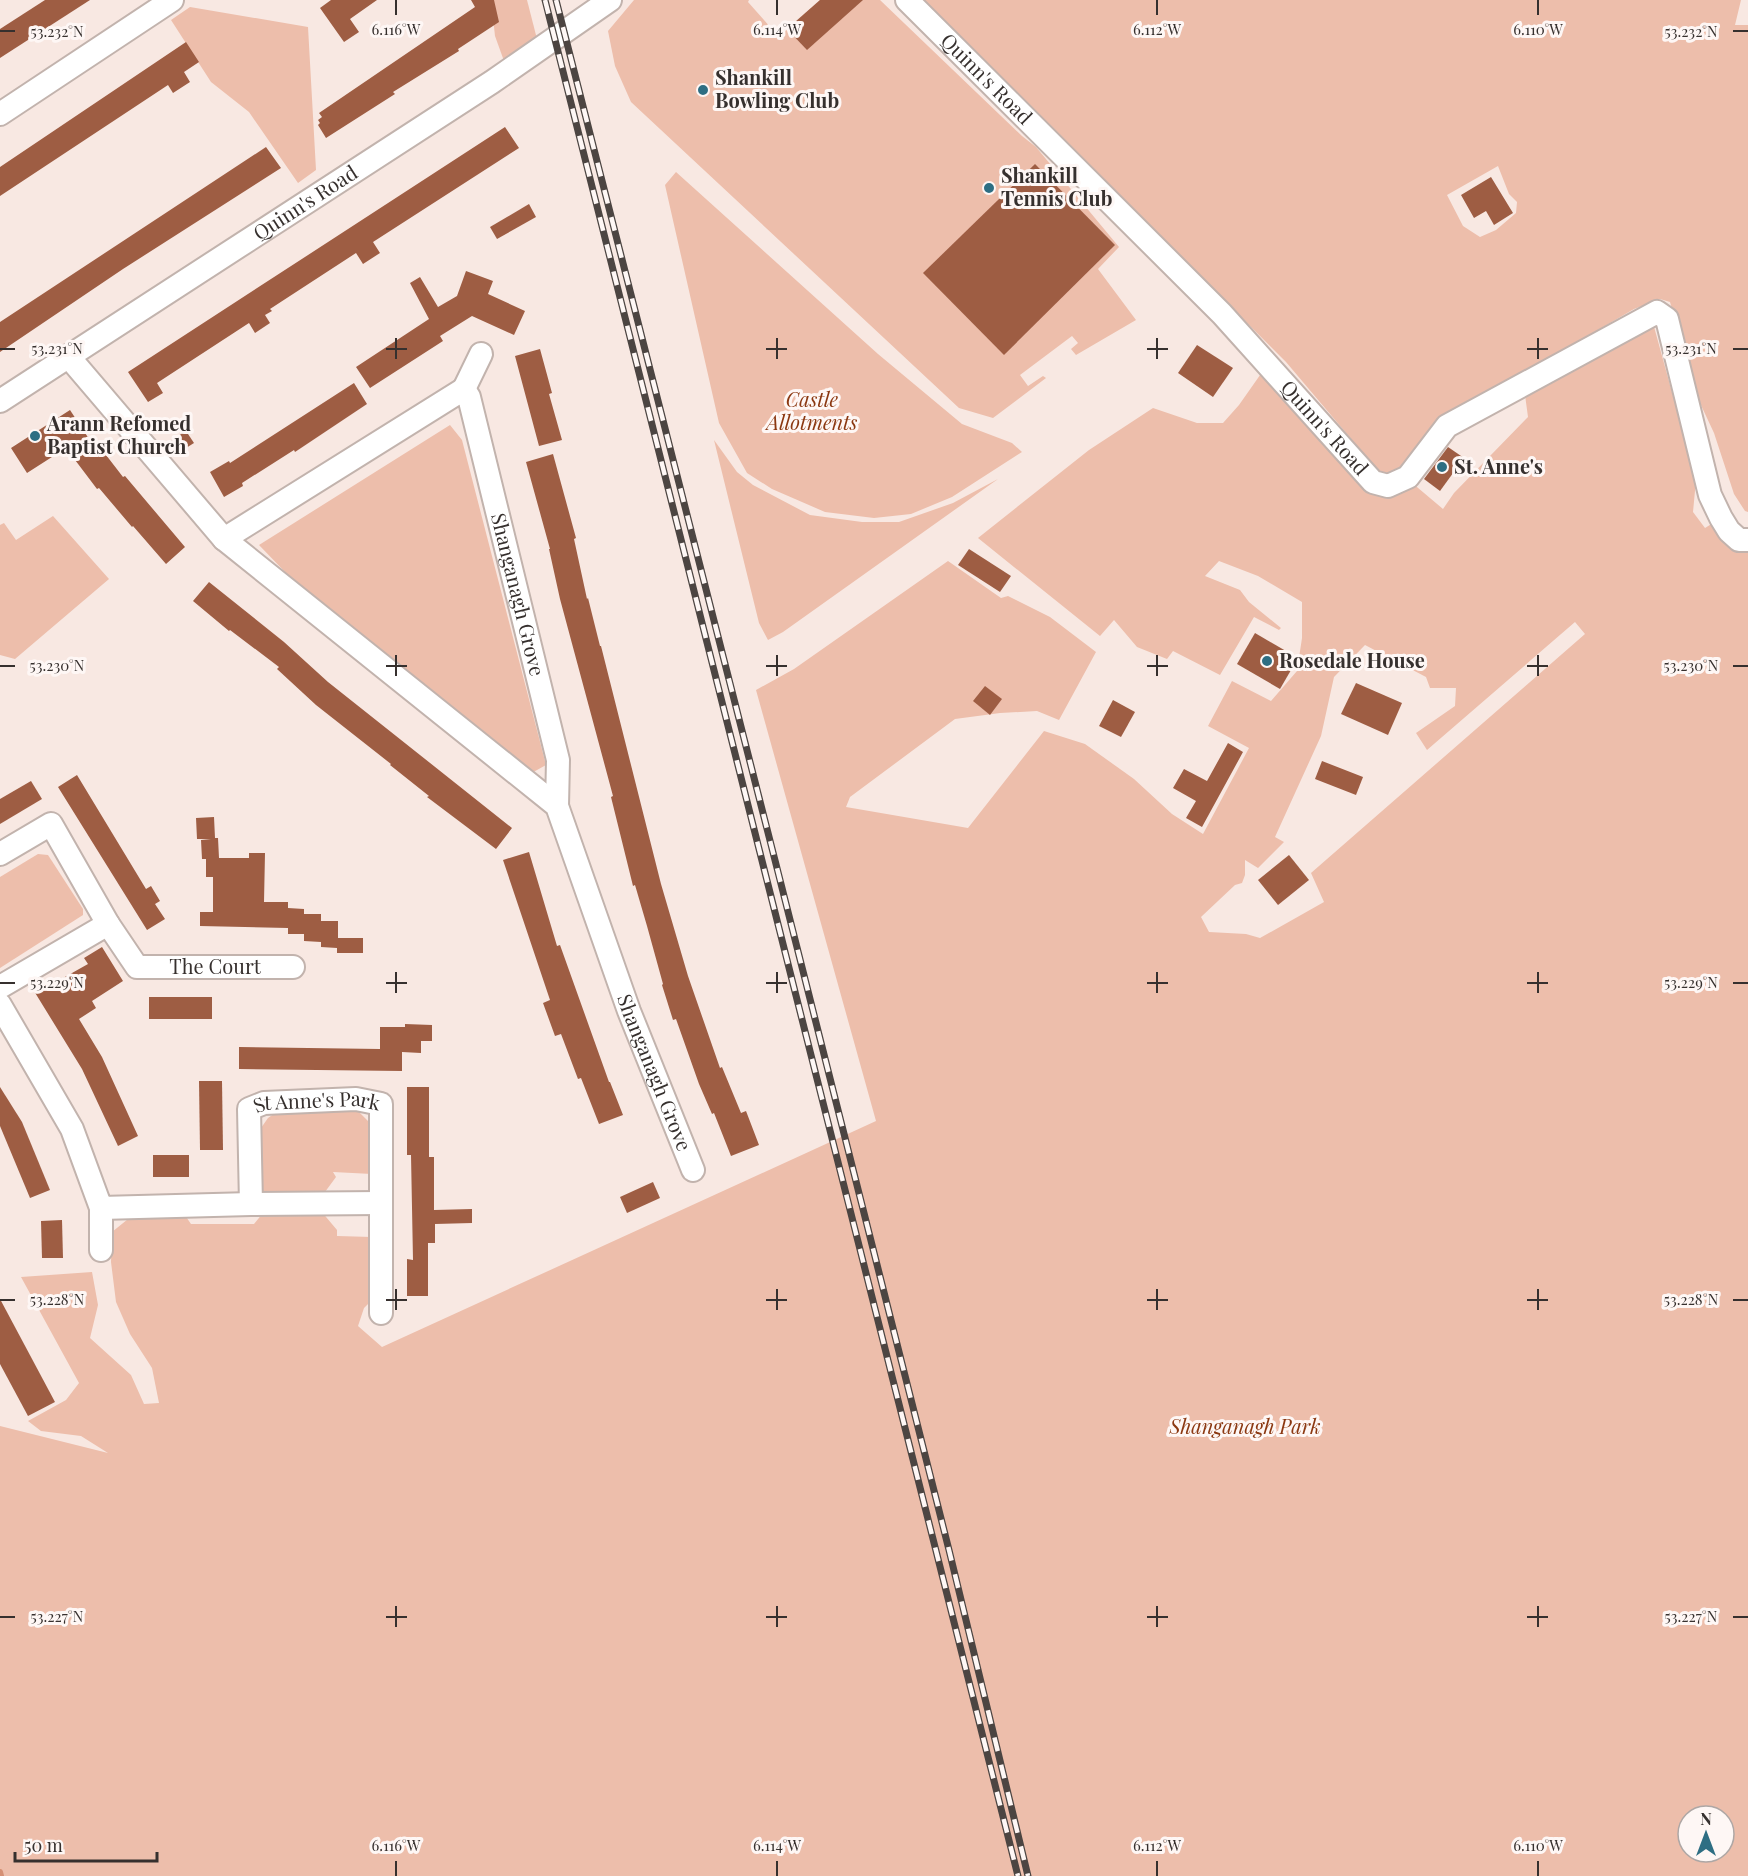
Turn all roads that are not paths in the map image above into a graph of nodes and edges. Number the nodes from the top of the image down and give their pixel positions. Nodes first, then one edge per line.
1 (172, 0) edge
2 (610, 0) edge
3 (907, 0) edge
4 (0, 114) edge
5 (481, 354) dead end
6 (68, 356) junction
7 (464, 389) junction
8 (0, 401) edge
9 (224, 539) junction
10 (1748, 540) edge
11 (557, 806) junction
12 (0, 854) edge
13 (108, 924) junction
14 (293, 968) dead end
15 (0, 987) edge
16 (0, 1005) edge
17 (693, 1170) dead end
18 (381, 1203) junction
19 (251, 1204) junction
20 (101, 1208) junction
21 (101, 1250) dead end
22 (381, 1313) dead end

1 - 4 street
2 - 6 street, Quinn's Road
3 - 10 street, Quinn's Road
5 - 7 street
6 - 8 street, Quinn's Road
6 - 9 street
7 - 9 street
7 - 11 street, Shanganagh Grove
9 - 11 street
11 - 17 street, Shanganagh Grove
12 - 13 street
13 - 14 street, The Court
13 - 15 street
16 - 20 street
18 - 19 street
18 - 19 street, St Anne's Park
18 - 22 street, St Anne's Park
19 - 20 street
20 - 21 street

